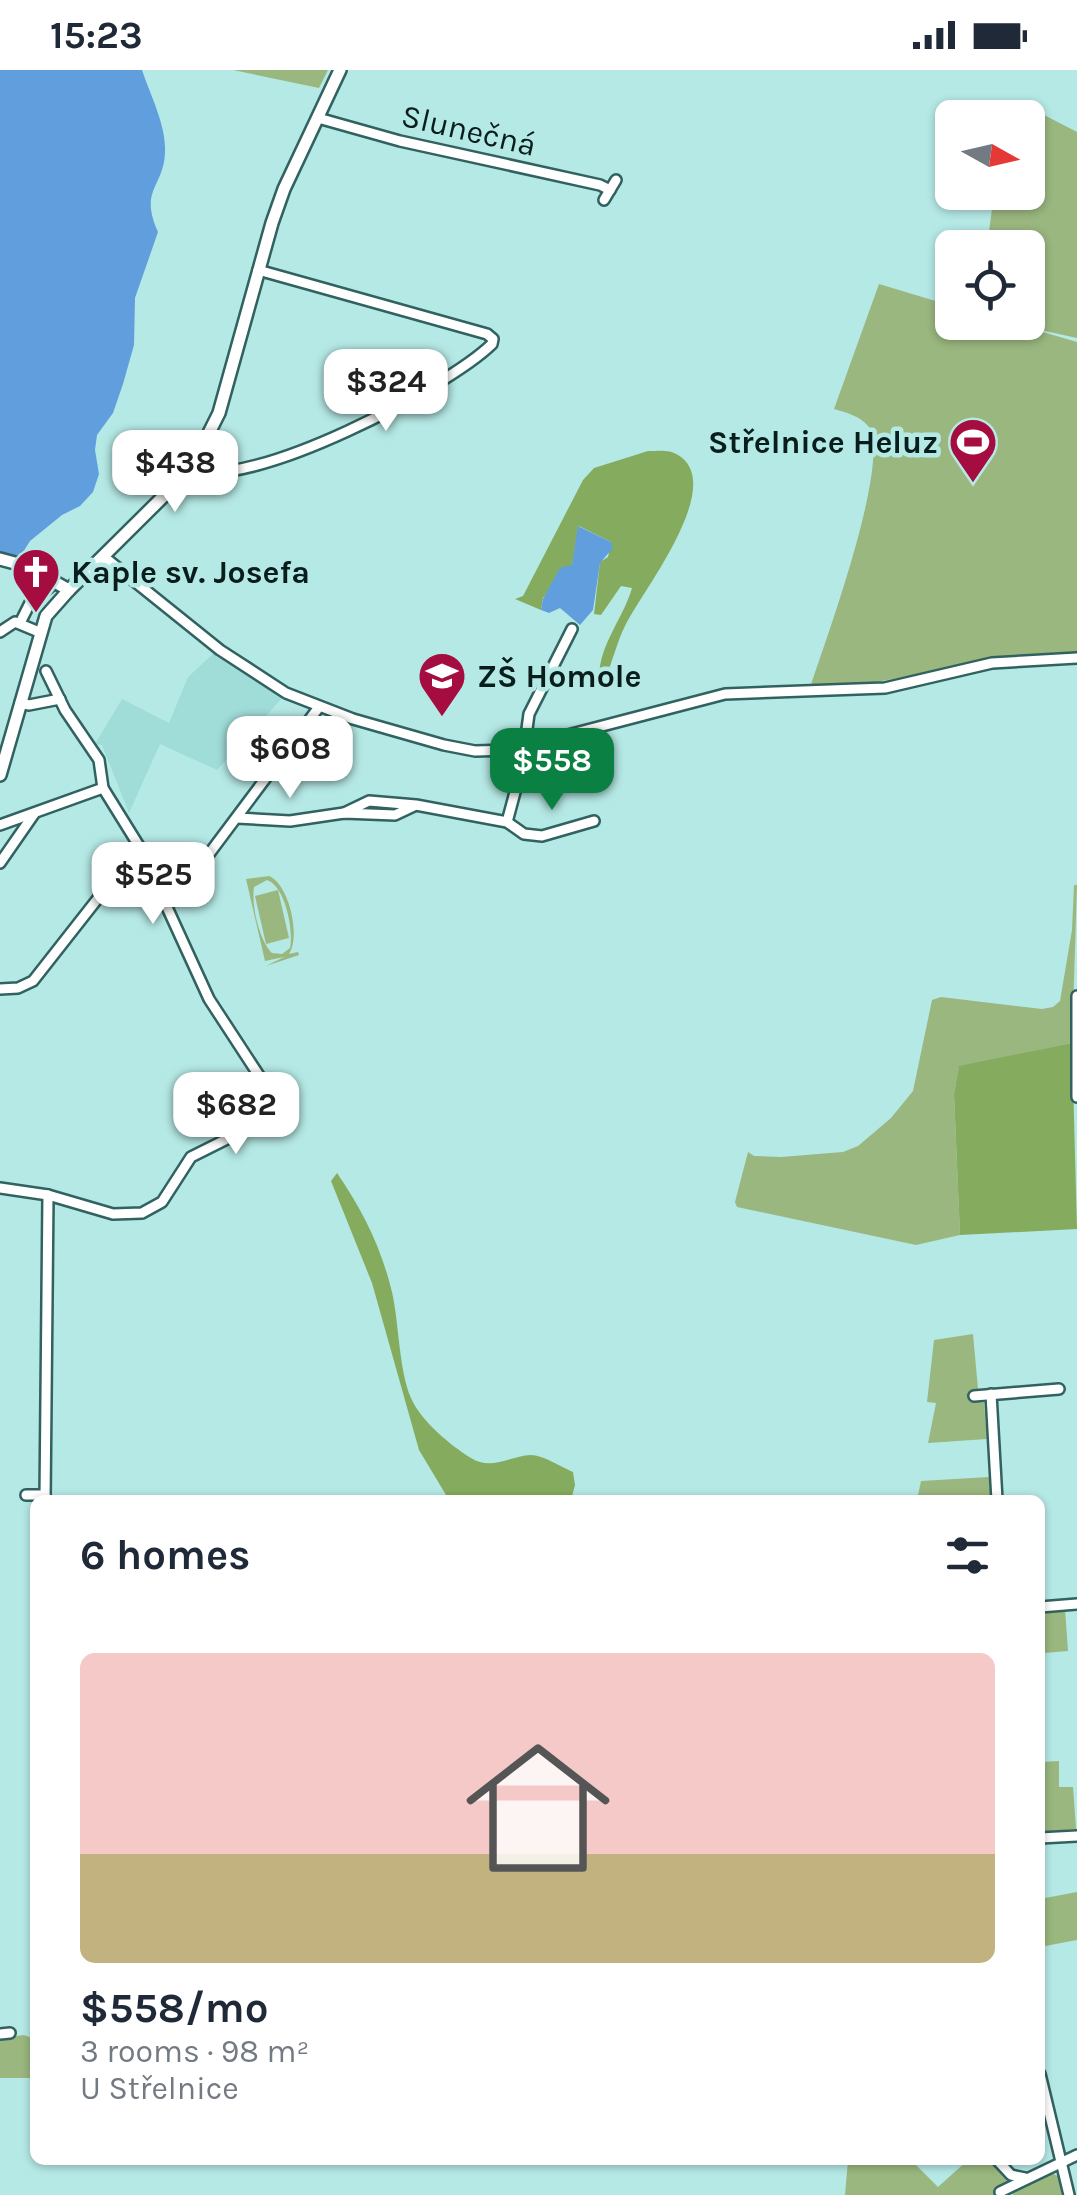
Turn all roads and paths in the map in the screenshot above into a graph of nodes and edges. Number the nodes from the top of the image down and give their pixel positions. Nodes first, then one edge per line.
1 (340, 70) edge
2 (318, 118) junction
3 (616, 180) dead end
4 (610, 190) junction
5 (604, 200) dead end
6 (258, 270) junction
7 (191, 469) junction
8 (103, 556) junction
9 (0, 559) edge
10 (56, 582) junction
11 (68, 590) junction
12 (20, 622) junction
13 (572, 629) dead end
14 (0, 632) edge
15 (40, 632) junction
16 (1077, 658) edge
17 (46, 671) dead end
18 (60, 699) junction
19 (20, 702) junction
20 (319, 707) junction
21 (525, 746) junction
22 (2, 757) edge
23 (0, 775) edge
24 (103, 788) junction
25 (34, 814) junction
26 (236, 818) junction
27 (594, 820) dead end
28 (507, 822) junction
29 (0, 825) edge
30 (139, 846) junction
31 (0, 863) edge
32 (156, 888) junction
33 (0, 990) edge
34 (1077, 996) edge
35 (1077, 1098) edge
36 (0, 1188) edge
37 (48, 1196) junction
38 (1059, 1389) dead end
39 (991, 1394) junction
40 (974, 1396) dead end
41 (26, 1495) dead end
42 (45, 1495) edge
43 (997, 1495) edge
44 (30, 1496) edge
45 (1077, 1604) edge
46 (1045, 1606) edge
47 (1077, 1836) edge
48 (1045, 1838) edge
49 (1045, 2094) edge
50 (1077, 2155) edge
51 (1062, 2162) junction
52 (1002, 2165) edge
53 (1025, 2178) junction
54 (1000, 2192) dead end
55 (1069, 2195) edge

1 - 2 street
2 - 4 street, Slunečná
2 - 6 street
3 - 4 street
4 - 5 street
6 - 7 street
6 - 7 street
7 - 8 street
8 - 11 street
8 - 20 street
9 - 10 street
10 - 11 street
10 - 12 street
11 - 15 street
12 - 14 street
12 - 15 street
13 - 21 street
15 - 19 street
16 - 21 street
17 - 18 street
18 - 19 street
18 - 24 street
19 - 22 street
20 - 21 street
20 - 26 street
21 - 28 street
22 - 23 street
24 - 25 street
24 - 30 street
25 - 29 street
25 - 31 street
26 - 28 street
26 - 32 street
27 - 28 street
30 - 32 street
30 - 33 street
32 - 37 street
34 - 35 street
36 - 37 street
37 - 42 street
38 - 39 street
39 - 40 street
39 - 43 street
41 - 44 street
45 - 46 street
47 - 48 street
49 - 51 street
50 - 51 street
51 - 53 street
51 - 55 street
52 - 53 street
53 - 54 street

